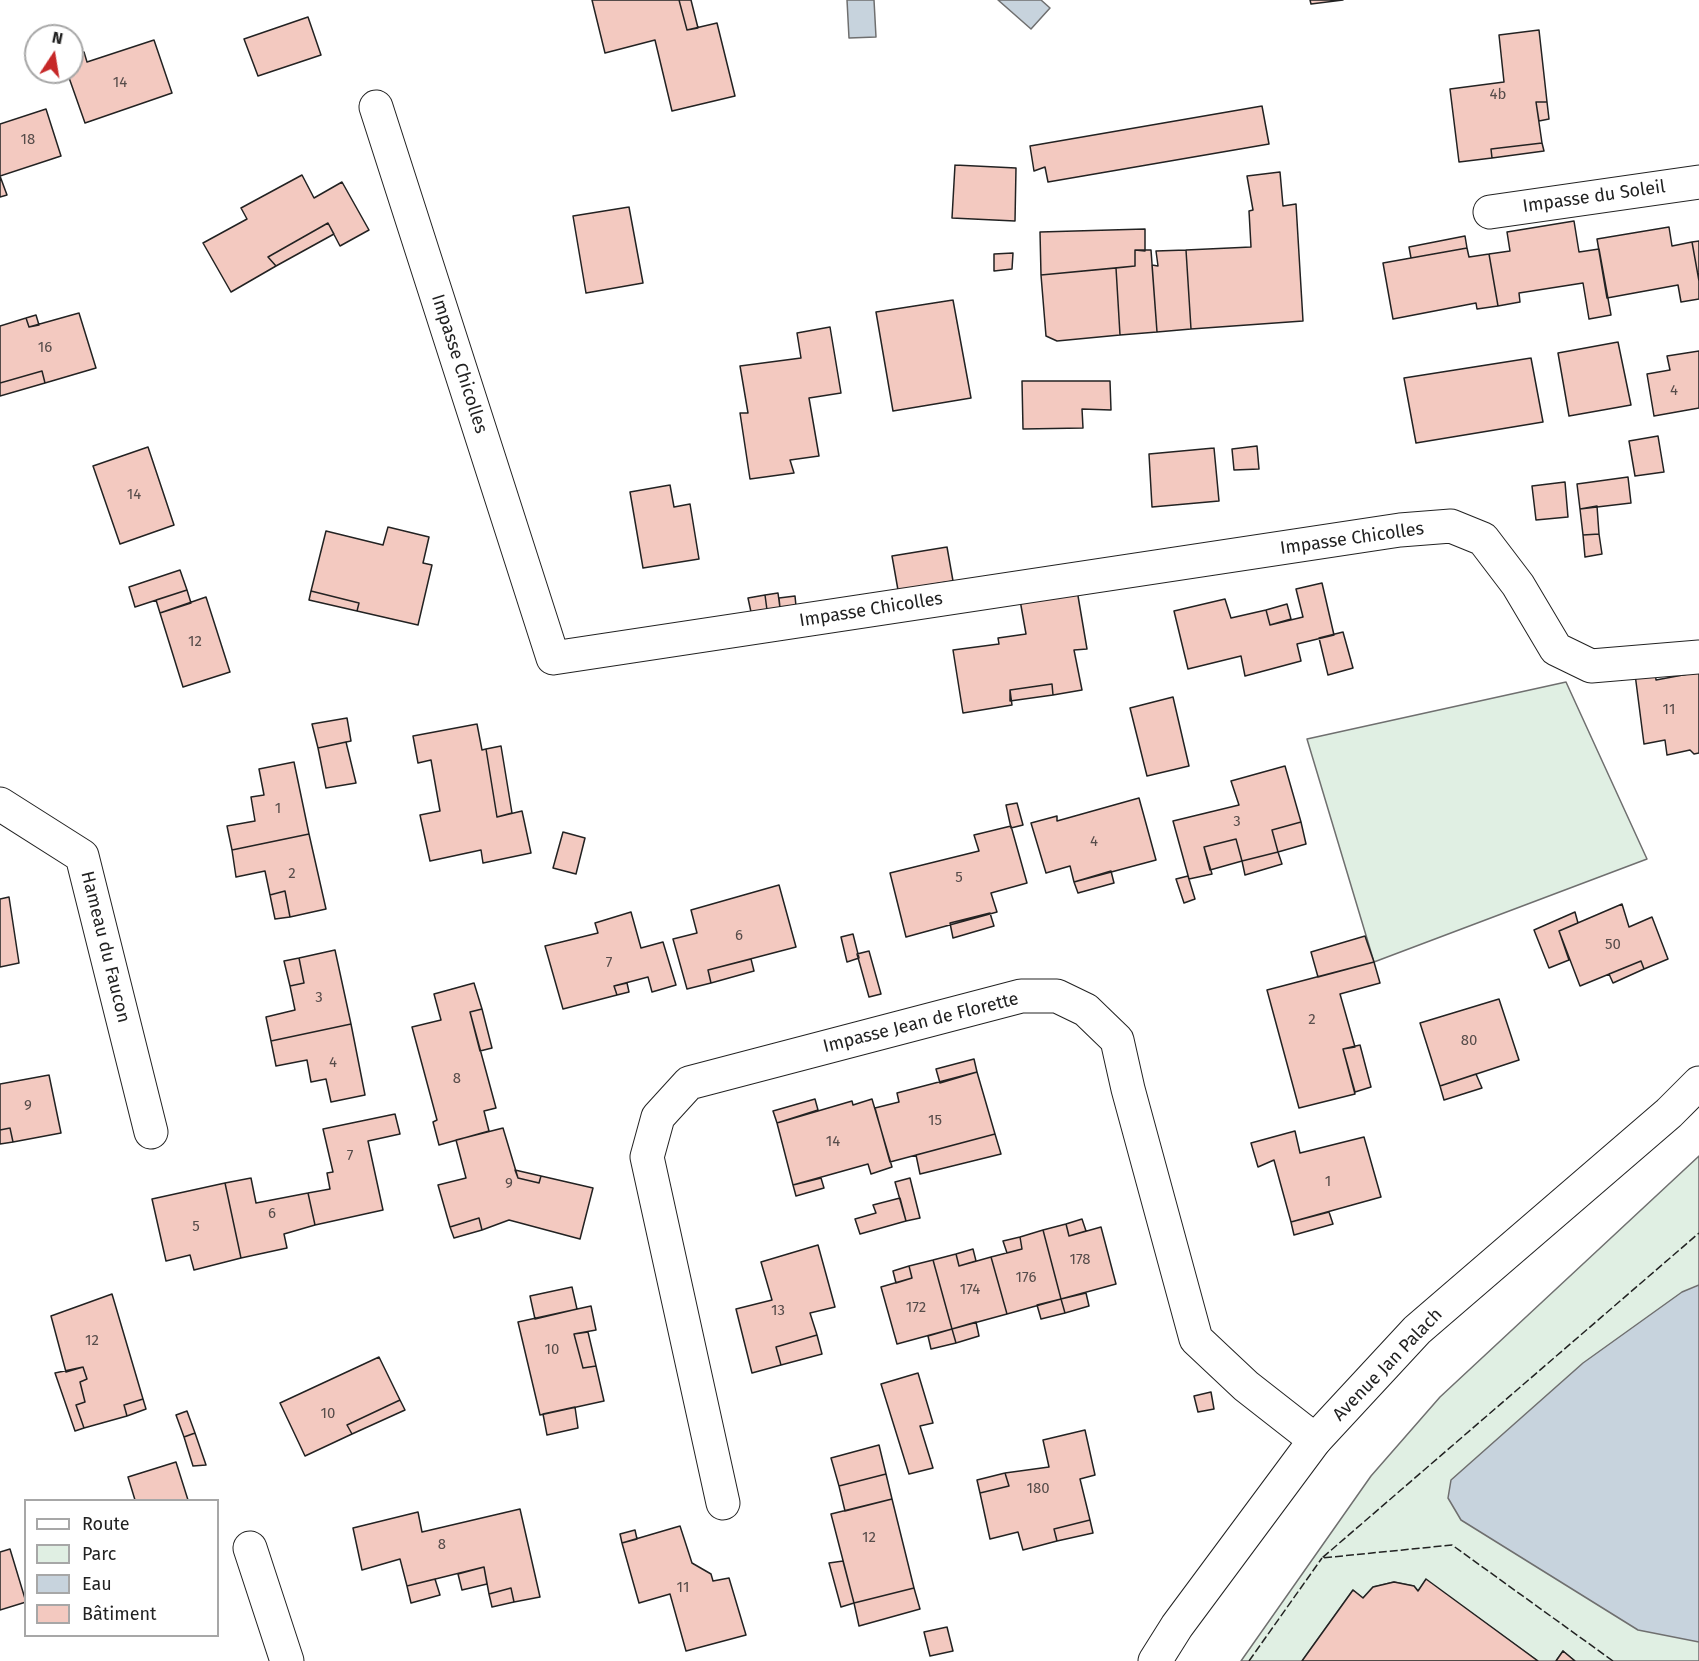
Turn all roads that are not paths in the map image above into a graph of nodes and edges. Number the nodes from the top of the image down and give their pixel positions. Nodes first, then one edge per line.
1 (376, 107) dead end
2 (1699, 182) edge
3 (1490, 212) dead end
4 (1699, 657) edge
5 (0, 804) edge
6 (1699, 1083) edge
7 (1699, 1102) edge
8 (1669, 1113) junction
9 (151, 1132) dead end
10 (1315, 1440) junction
11 (723, 1503) dead end
12 (250, 1548) dead end
13 (288, 1661) edge
14 (1155, 1661) edge

1 - 4 street, Impasse Chicolles
2 - 3 street, Impasse du Soleil
5 - 9 street, Hameau du Faucon
6 - 8 street, Avenue Jan Palach
7 - 8 street, Avenue Jan Palach
8 - 10 street, Avenue Jan Palach
10 - 11 street, Impasse Jean de Florette
10 - 14 street, Avenue Jan Palach
12 - 13 street

